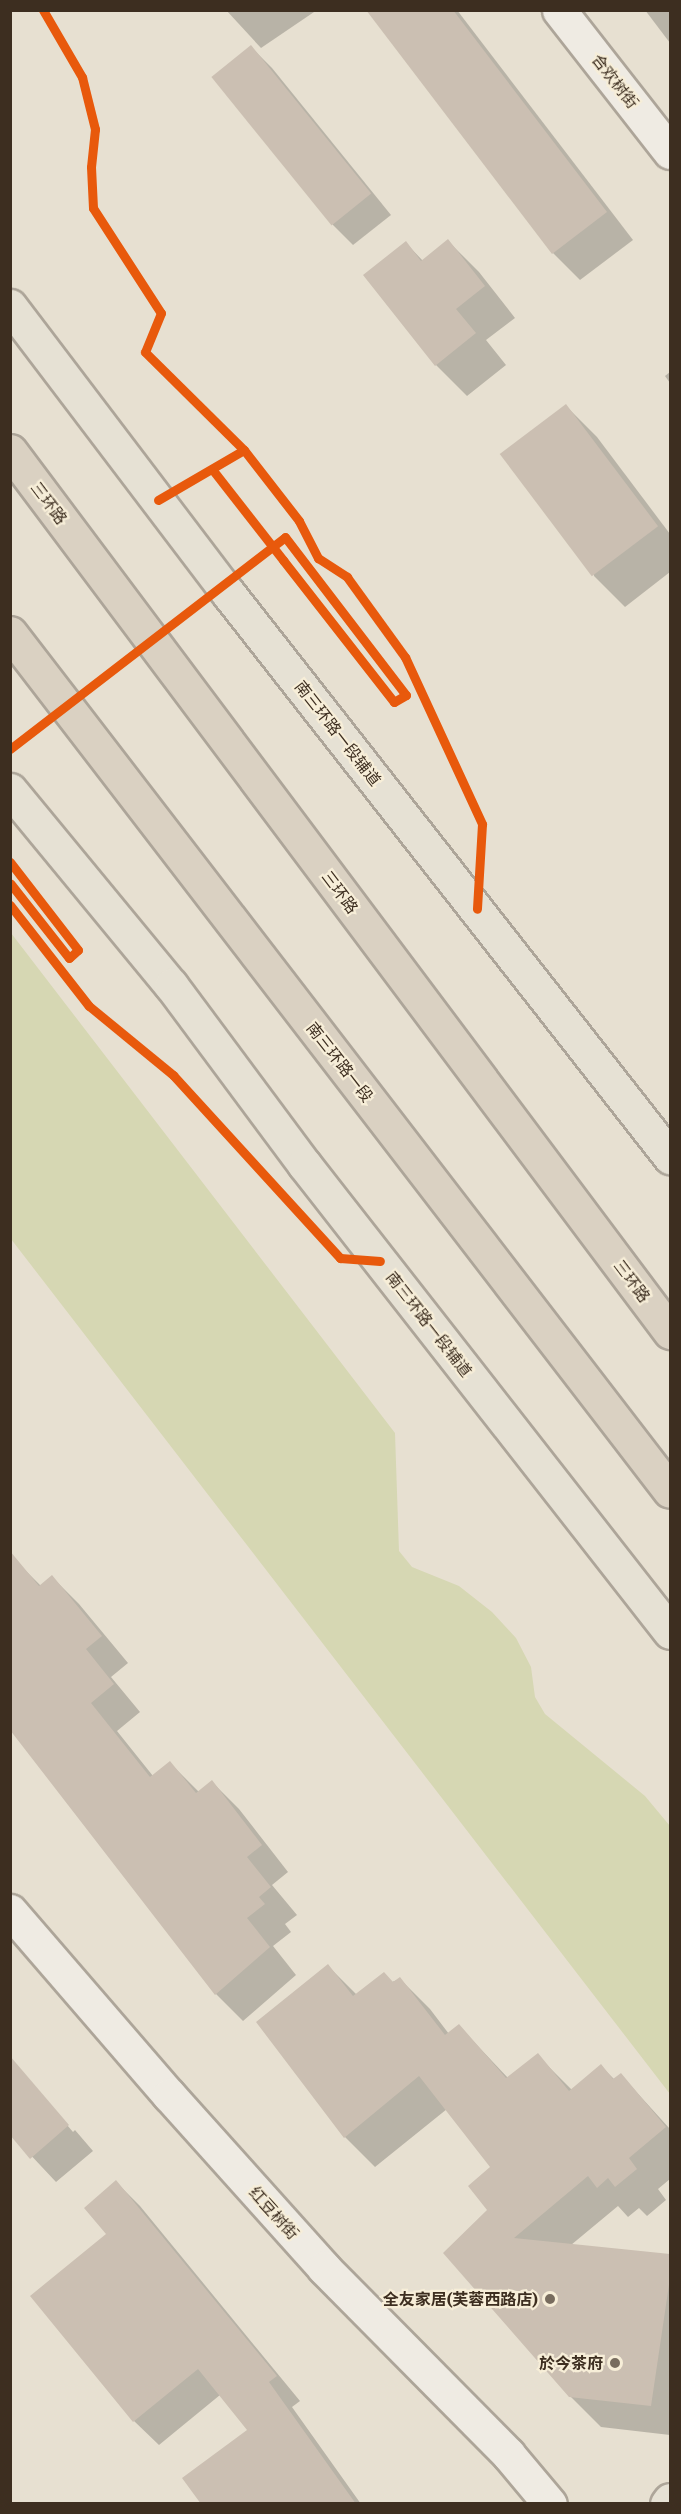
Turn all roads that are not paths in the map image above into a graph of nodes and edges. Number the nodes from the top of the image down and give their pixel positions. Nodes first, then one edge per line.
1 (559, 10) edge
2 (670, 152) edge
3 (10, 306) edge
4 (10, 451) edge
5 (10, 633) edge
6 (10, 790) edge
7 (670, 1157) edge
8 (670, 1332) edge
9 (670, 1491) edge
10 (670, 1632) edge
11 (10, 1911) edge
12 (670, 2500) edge
13 (550, 2504) edge
14 (667, 2504) edge

1 - 2 street, 合欢树街
3 - 7 main road, 南三环路一段辅道
4 - 8 highway, 三环路
5 - 9 highway, 南三环路一段
6 - 10 main road, 南三环路一段辅道
11 - 13 street, 红豆树街
12 - 14 main road

